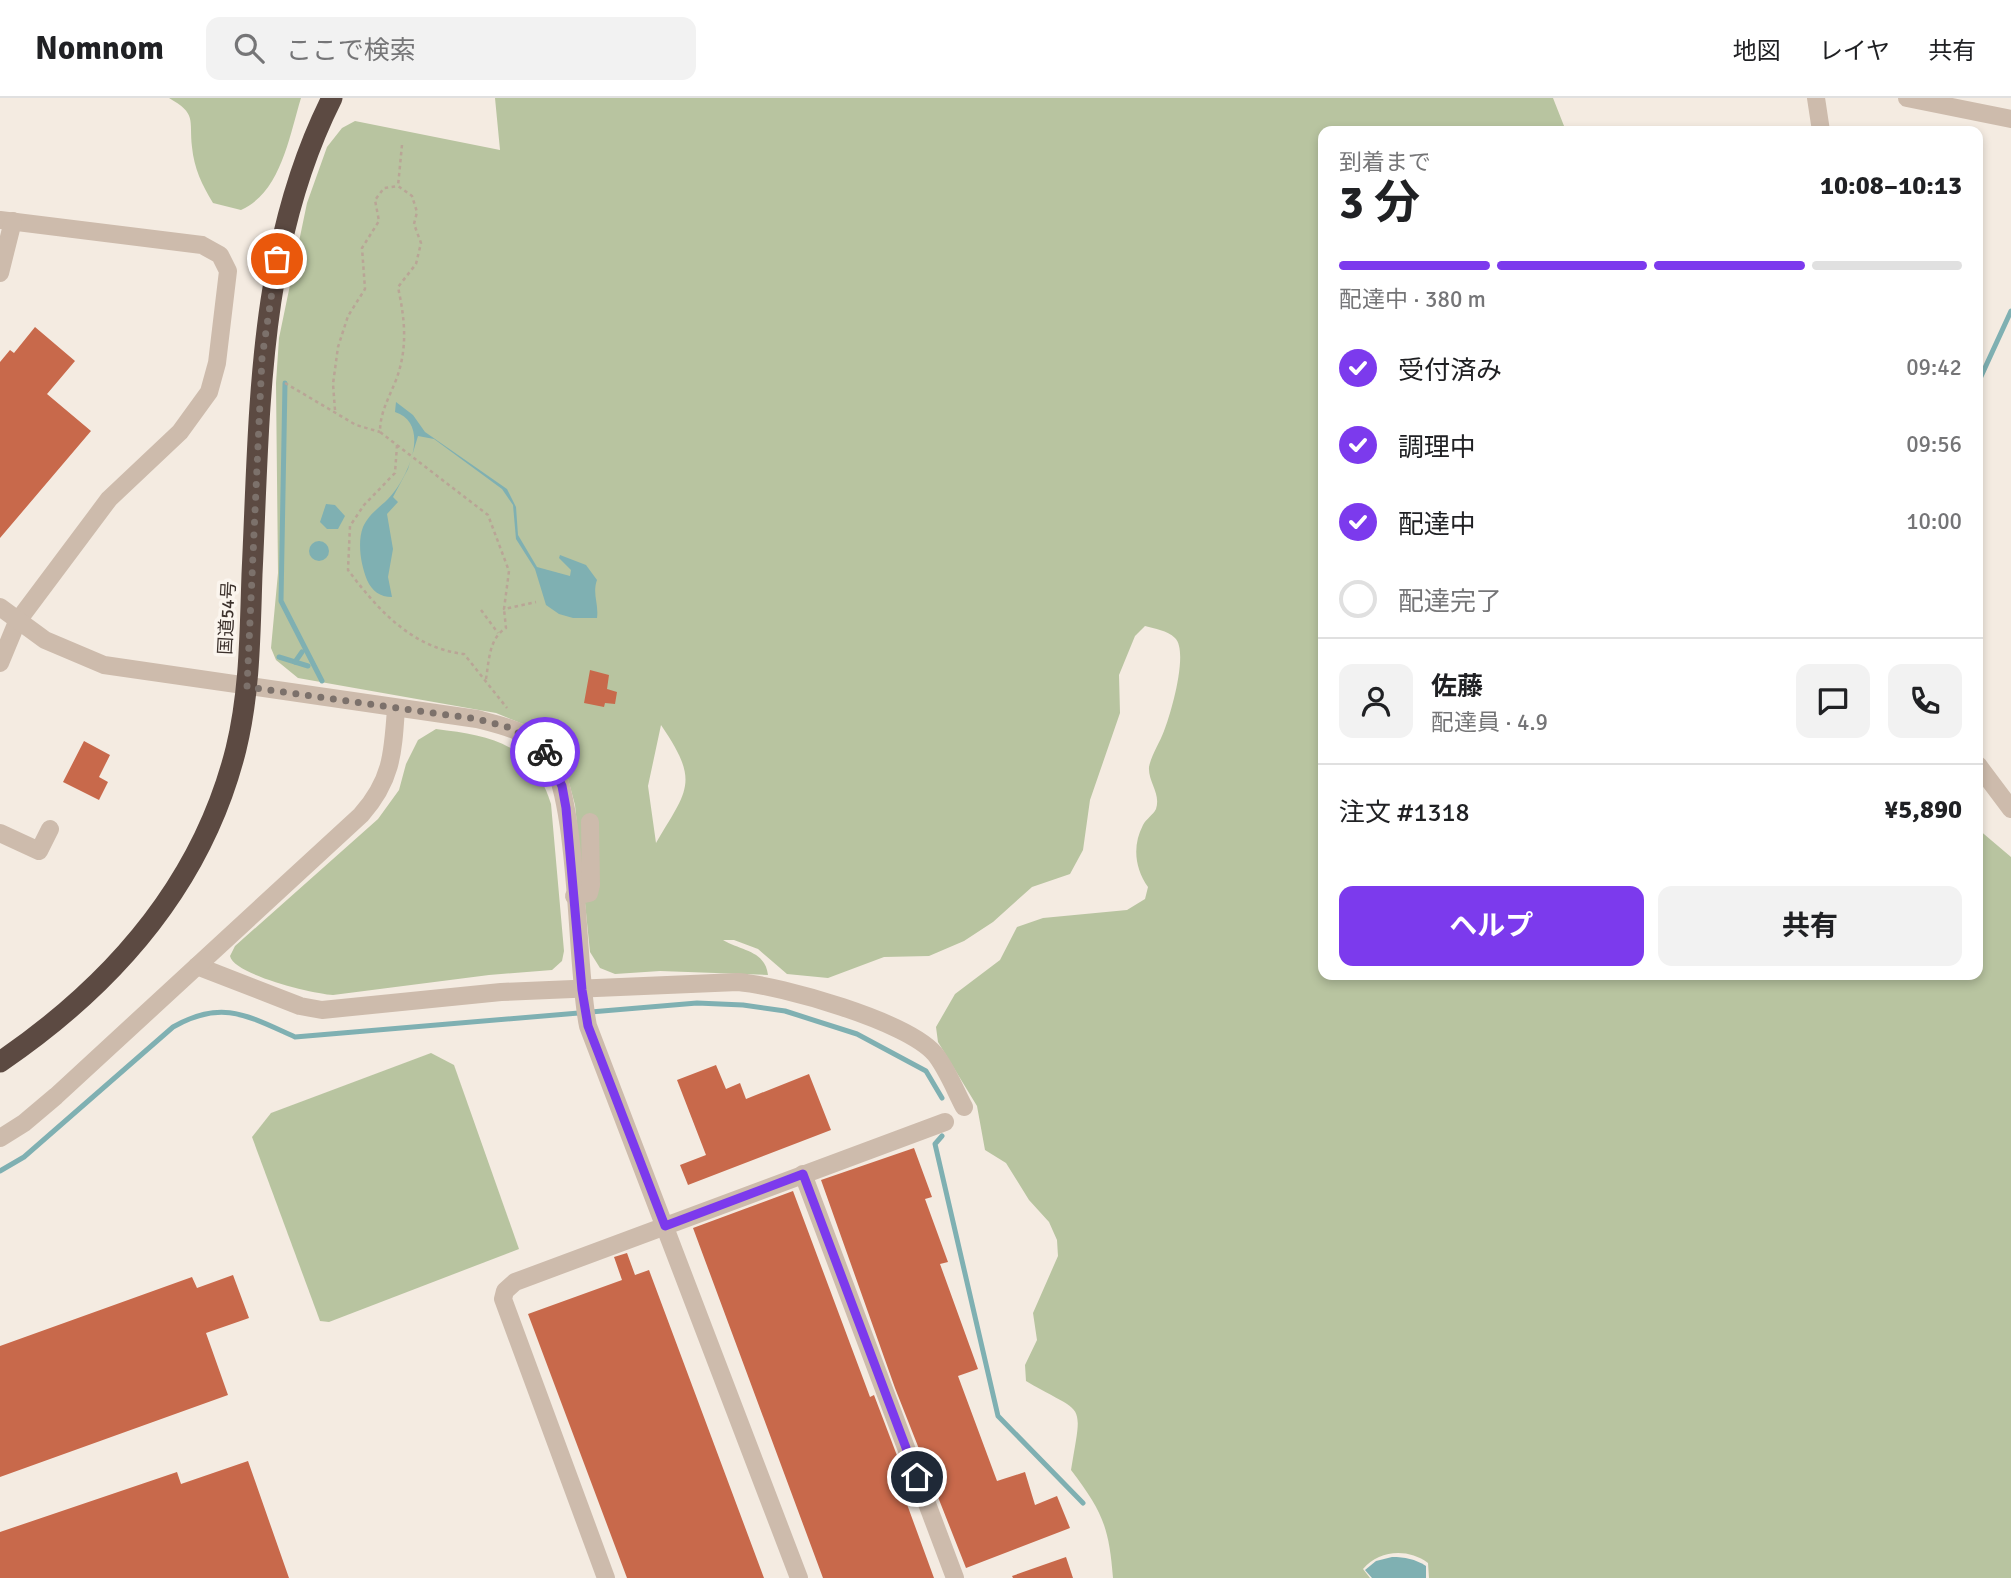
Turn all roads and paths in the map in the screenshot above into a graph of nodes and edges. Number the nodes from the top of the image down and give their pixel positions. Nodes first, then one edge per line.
1 (332, 98) edge
2 (1816, 98) edge
3 (1907, 98) edge
4 (2011, 119) edge
5 (1820, 126) edge
6 (402, 145) dead end
7 (398, 186) junction
8 (6, 221) edge
9 (0, 273) edge
10 (285, 383) dead end
11 (335, 410) junction
12 (380, 432) junction
13 (397, 445) junction
14 (536, 602) dead end
15 (0, 607) edge
16 (504, 609) junction
17 (481, 610) dead end
18 (17, 622) junction
19 (498, 633) junction
20 (0, 663) edge
21 (486, 679) junction
22 (247, 687) junction
23 (396, 708) junction
24 (513, 715) dead end
25 (1983, 772) edge
26 (2011, 809) edge
27 (590, 822) dead end
28 (50, 828) dead end
29 (0, 833) edge
30 (574, 896) junction
31 (197, 966) junction
32 (582, 990) junction
33 (0, 1062) edge
34 (964, 1107) dead end
35 (945, 1122) dead end
36 (0, 1138) edge
37 (803, 1174) junction
38 (665, 1226) junction
39 (606, 1578) edge
40 (799, 1578) edge
41 (955, 1578) edge

1 - 22 highway, 国道54号
2 - 5 street
3 - 4 street
6 - 7 path
7 - 11 path
7 - 12 path
8 - 9 street
8 - 18 street
10 - 11 path
11 - 12 path
12 - 13 path
13 - 16 path
13 - 21 path
14 - 16 path
15 - 18 street
16 - 19 path
17 - 19 path
18 - 20 street
18 - 22 street
19 - 21 path
21 - 24 path
22 - 23 street
22 - 33 highway, 国道54号
23 - 30 street
23 - 31 street
25 - 26 street
27 - 30 street
28 - 29 street
30 - 32 street
31 - 32 street
31 - 36 street
32 - 34 street
32 - 38 street
35 - 37 street
37 - 38 street
37 - 41 street
38 - 39 street
38 - 40 street

